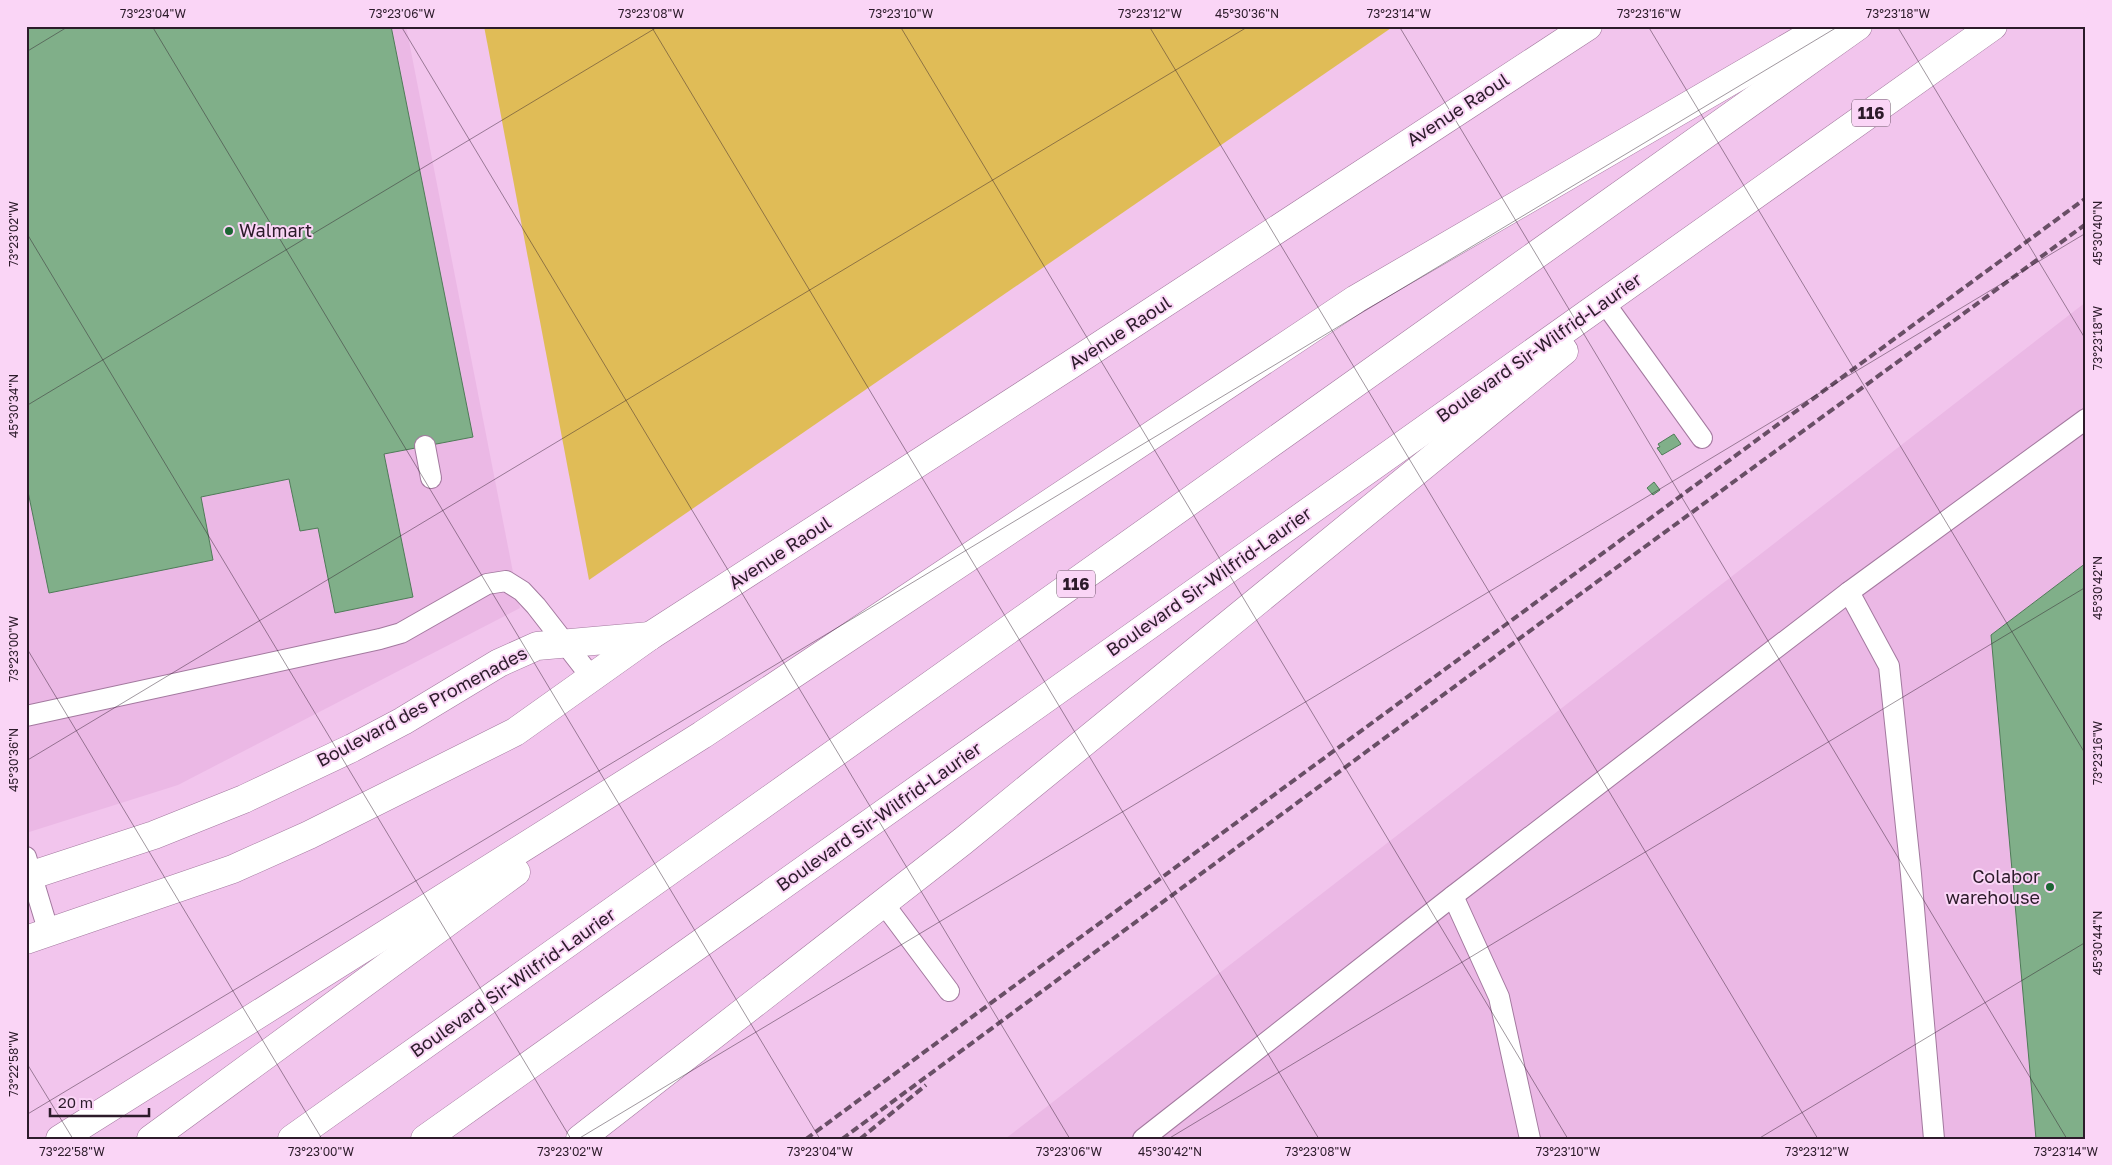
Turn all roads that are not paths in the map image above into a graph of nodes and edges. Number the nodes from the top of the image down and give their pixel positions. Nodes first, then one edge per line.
1 (1588, 26) edge
2 (1825, 26) edge
3 (1858, 26) edge
4 (1993, 26) edge
5 (1607, 307) junction
6 (2086, 419) edge
7 (1702, 438) dead end
8 (425, 446) dead end
9 (431, 478) dead end
10 (1849, 592) junction
11 (650, 636) junction
12 (564, 643) junction
13 (592, 678) junction
14 (26, 716) edge
15 (702, 734) junction
16 (28, 870) edge
17 (1453, 896) junction
18 (884, 904) junction
19 (38, 937) edge
20 (949, 991) dead end
21 (60, 1139) edge
22 (151, 1139) edge
23 (292, 1139) edge
24 (425, 1139) edge
25 (580, 1139) edge
26 (1143, 1139) edge
27 (1530, 1139) edge
28 (1934, 1139) edge

1 - 11 main road, Avenue Raoul
2 - 15 main road
3 - 23 main road, Boulevard Sir-Wilfrid-Laurier / 116
4 - 5 main road, Boulevard Sir-Wilfrid-Laurier / 116
5 - 7 lane
5 - 18 main road
5 - 24 main road, Boulevard Sir-Wilfrid-Laurier / 116
6 - 10 lane
8 - 9 lane
10 - 17 lane
10 - 28 lane
11 - 12 main road, Boulevard des Promenades
11 - 13 main road
12 - 13 lane
12 - 14 lane
12 - 16 main road, Boulevard des Promenades
13 - 19 main road
15 - 21 main road
15 - 22 main road
16 - 19 lane
17 - 26 lane
17 - 27 lane
18 - 20 lane
18 - 25 main road

